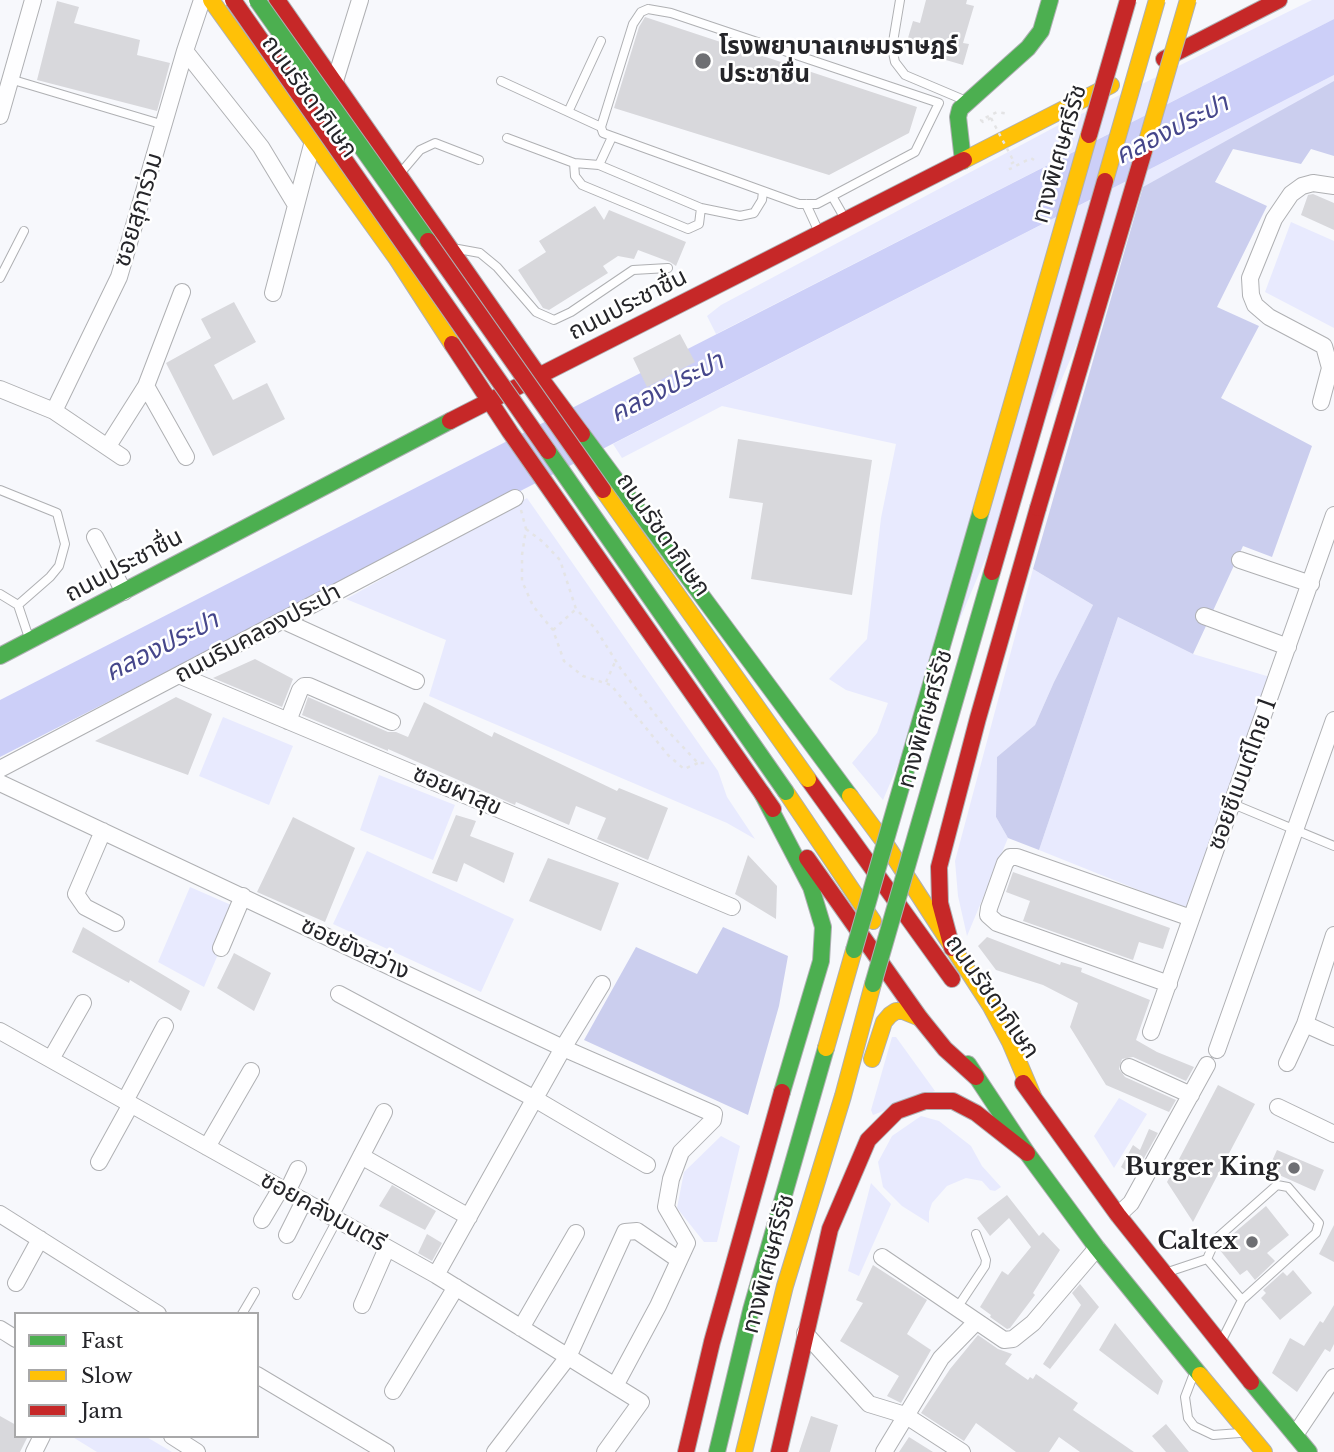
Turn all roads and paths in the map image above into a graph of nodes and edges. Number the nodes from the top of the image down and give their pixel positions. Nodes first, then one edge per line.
1 (33, 0) edge
2 (202, 0) edge
3 (211, 0) edge
4 (233, 0) edge
5 (257, 0) edge
6 (277, 0) edge
7 (360, 0) edge
8 (900, 0) edge
9 (1050, 0) edge
10 (1129, 0) edge
11 (1157, 0) edge
12 (1188, 0) edge
13 (1241, 0) edge
14 (1279, 0) edge
15 (1262, 4) edge
16 (601, 40) dead end
17 (184, 51) junction
18 (1130, 75) junction
19 (10, 79) junction
20 (335, 81) junction
21 (501, 81) dead end
22 (969, 101) junction
23 (569, 110) junction
24 (1009, 114) dead end
25 (0, 116) edge
26 (164, 125) junction
27 (601, 127) junction
28 (612, 137) junction
29 (508, 138) dead end
30 (313, 141) junction
31 (479, 160) dead end
32 (1034, 160) dead end
33 (962, 161) junction
34 (574, 163) junction
35 (599, 165) junction
36 (399, 176) junction
37 (1334, 186) edge
38 (763, 192) junction
39 (832, 196) junction
40 (357, 202) junction
41 (806, 204) junction
42 (296, 205) junction
43 (701, 208) junction
44 (846, 220) junction
45 (24, 231) dead end
46 (819, 234) junction
47 (448, 246) junction
48 (668, 268) dead end
49 (0, 278) edge
50 (182, 292) dead end
51 (273, 293) dead end
52 (540, 376) junction
53 (146, 386) junction
54 (0, 388) edge
55 (491, 400) junction
56 (1321, 402) dead end
57 (54, 411) junction
58 (108, 446) junction
59 (122, 457) dead end
60 (186, 457) dead end
61 (0, 491) edge
62 (515, 498) joint
63 (1334, 514) edge
64 (526, 529) junction
65 (654, 534) junction
66 (95, 537) dead end
67 (1327, 559) edge
68 (1240, 560) dead end
69 (610, 574) junction
70 (1311, 584) junction
71 (124, 592) junction
72 (0, 594) edge
73 (18, 605) junction
74 (576, 609) junction
75 (1203, 617) dead end
76 (284, 621) junction
77 (553, 630) junction
78 (30, 641) junction
79 (1289, 647) junction
80 (0, 656) edge
81 (616, 660) junction
82 (181, 676) junction
83 (416, 681) dead end
84 (606, 683) junction
85 (1334, 720) edge
86 (288, 721) junction
87 (392, 722) dead end
88 (706, 763) dead end
89 (698, 764) junction
90 (1, 781) edge
91 (762, 793) junction
92 (1233, 804) junction
93 (1295, 830) junction
94 (103, 831) junction
95 (1334, 846) edge
96 (243, 896) junction
97 (732, 906) dead end
98 (1191, 918) junction
99 (116, 923) dead end
100 (1333, 941) edge
101 (221, 948) dead end
102 (952, 948) junction
103 (603, 984) dead end
104 (1169, 984) junction
105 (339, 994) dead end
106 (962, 994) dead end
107 (83, 1003) dead end
108 (978, 1017) dead end
109 (920, 1018) junction
110 (1305, 1024) junction
111 (165, 1026) dead end
112 (0, 1031) edge
113 (1151, 1032) dead end
114 (1334, 1037) edge
115 (563, 1048) junction
116 (1217, 1050) dead end
117 (51, 1059) junction
118 (1287, 1063) dead end
119 (1208, 1065) dead end
120 (1129, 1066) dead end
121 (251, 1071) dead end
122 (868, 1073) dead end
123 (976, 1077) junction
124 (1191, 1095) junction
125 (1033, 1096) junction
126 (535, 1099) junction
127 (128, 1102) junction
128 (1278, 1107) dead end
129 (384, 1112) dead end
130 (1334, 1134) edge
131 (207, 1147) junction
132 (1027, 1153) junction
133 (361, 1156) junction
134 (99, 1162) dead end
135 (842, 1162) dead end
136 (647, 1165) dead end
137 (298, 1168) dead end
138 (284, 1190) junction
139 (303, 1201) junction
140 (1118, 1215) junction
141 (469, 1217) junction
142 (1, 1218) edge
143 (333, 1218) junction
144 (262, 1220) dead end
145 (830, 1229) junction
146 (576, 1233) dead end
147 (976, 1234) dead end
148 (287, 1235) dead end
149 (40, 1239) junction
150 (387, 1248) junction
151 (1097, 1248) junction
152 (882, 1257) dead end
153 (1207, 1259) junction
154 (679, 1260) junction
155 (1164, 1274) junction
156 (436, 1275) junction
157 (16, 1283) dead end
158 (456, 1287) junction
159 (255, 1292) dead end
160 (297, 1294) dead end
161 (1242, 1300) junction
162 (362, 1305) dead end
163 (957, 1308) junction
164 (155, 1312) edge
165 (243, 1312) edge
166 (976, 1322) junction
167 (522, 1328) junction
168 (805, 1333) junction
169 (1221, 1346) junction
170 (568, 1357) junction
171 (1195, 1370) junction
172 (259, 1376) edge
173 (1334, 1377) edge
174 (615, 1386) junction
175 (393, 1391) dead end
176 (905, 1415) junction
177 (1247, 1432) junction
178 (1295, 1435) junction
179 (175, 1438) edge
180 (197, 1452) edge
181 (386, 1452) edge
182 (495, 1452) edge
183 (605, 1452) edge
184 (686, 1452) edge
185 (717, 1452) edge
186 (744, 1452) edge
187 (779, 1452) edge
188 (884, 1452) edge
189 (962, 1452) edge
190 (1264, 1452) edge
191 (1309, 1452) edge

1 - 19 street
2 - 17 street, ซอยสุภาร่วม
3 - 30 main road, ถนนรัชดาภิเษก
4 - 123 main road, ถนนรัชดาภิเษก, bridge
5 - 106 main road, ถนนรัชดาภิเษก, bridge
6 - 20 main road, ถนนรัชดาภิเษก
7 - 20 street
8 - 22 lane
9 - 22 main road
10 - 18 main road
10 - 185 main road, ทางพิเศษศรีรัช, bridge
11 - 186 main road, ทางพิเศษศรีรัช, bridge
12 - 102 main road, bridge
13 - 15 main road
14 - 15 main road, ถนนประชาชื่น
15 - 18 main road, ถนนประชาชื่น
16 - 23 lane
17 - 26 street, ซอยสุภาร่วม
17 - 42 street
18 - 33 main road, ถนนประชาชื่น
19 - 25 street
19 - 26 lane
20 - 36 main road, ถนนรัชดาภิเษก
21 - 23 lane
22 - 33 main road
23 - 27 lane
24 - 32 path, bridge
26 - 57 street, ซอยสุภาร่วม
27 - 28 lane
27 - 39 lane
28 - 35 lane
28 - 38 lane
29 - 34 lane
30 - 40 main road, ถนนรัชดาภิเษก
30 - 42 street
31 - 36 lane
33 - 44 main road, ถนนประชาชื่น
34 - 35 lane
34 - 43 lane
35 - 43 lane
36 - 40 main road
36 - 47 main road, ถนนรัชดาภิเษก
37 - 56 street
38 - 41 lane
38 - 43 lane
39 - 41 lane
39 - 44 lane
40 - 55 main road, ถนนรัชดาภิเษก
41 - 46 lane
42 - 51 street
44 - 46 main road, ถนนประชาชื่น
45 - 49 lane
46 - 52 main road, ถนนประชาชื่น
47 - 48 lane
47 - 52 main road, ถนนรัชดาภิเษก
50 - 53 street
52 - 55 main road, ถนนประชาชื่น
52 - 65 main road, ถนนรัชดาภิเษก
53 - 58 street
53 - 60 street
54 - 57 street
55 - 69 main road, ถนนรัชดาภิเษก
55 - 71 main road, ถนนประชาชื่น
57 - 58 street
58 - 59 street
61 - 73 lane
62 - 64 path
62 - 76 street, ถนนริมคลองประปา
63 - 67 street, ซอยซีเมนต์ไทย 1
64 - 74 path
64 - 77 path
65 - 69 main road
65 - 102 main road, ถนนรัชดาภิเษก
66 - 71 street
67 - 70 street, ซอยซีเมนต์ไทย 1
68 - 70 street
69 - 91 main road, ถนนรัชดาภิเษก
70 - 79 street, ซอยซีเมนต์ไทย 1
71 - 78 main road, ถนนประชาชื่น
72 - 73 lane
73 - 78 lane
74 - 77 path
74 - 81 path
75 - 79 street
76 - 82 street, ถนนริมคลองประปา
76 - 83 street
77 - 84 path
78 - 80 main road, ถนนประชาชื่น
79 - 92 street, ซอยซีเมนต์ไทย 1
81 - 84 path
81 - 89 path
82 - 86 street, ซอยผาสุข
82 - 90 street, ถนนริมคลองประปา
84 - 89 path
85 - 93 street
86 - 87 street
86 - 97 street, ซอยผาสุข
88 - 89 path
90 - 94 street, ซอยยังสว่าง
91 - 109 main road, ถนนรัชดาภิเษก
91 - 184 main road
92 - 93 lane
92 - 98 street, ซอยซีเมนต์ไทย 1
93 - 95 lane
93 - 116 street
94 - 96 street, ซอยยังสว่าง
94 - 99 street
96 - 101 street
96 - 115 street, ซอยยังสว่าง
98 - 104 street, ซอยซีเมนต์ไทย 1
98 - 104 street
100 - 110 street
102 - 125 main road, ถนนรัชดาภิเษก
103 - 115 street
104 - 113 street, ซอยซีเมนต์ไทย 1
105 - 126 street
107 - 117 street
108 - 125 main road, ถนนรัชดาภิเษก
109 - 122 main road
109 - 123 main road, ถนนรัชดาภิเษก
110 - 114 street
110 - 118 street
111 - 127 street
112 - 117 street, ซอยคลังมนตรี
115 - 126 street
115 - 154 street, ซอยยังสว่าง
117 - 127 street, ซอยคลังมนตรี
119 - 124 street
120 - 124 street
121 - 131 street
123 - 132 main road, ถนนรัชดาภิเษก
124 - 140 street
125 - 140 main road, ถนนรัชดาภิเษก
126 - 136 street
126 - 141 street
127 - 131 street, ซอยคลังมนตรี
127 - 134 street
128 - 130 street
129 - 133 street
131 - 138 street, ซอยคลังมนตรี
132 - 145 main road
132 - 151 main road, ถนนรัชดาภิเษก
133 - 141 street
133 - 143 street
135 - 145 main road
137 - 138 street
138 - 139 street, ซอยคลังมนตรี
138 - 144 street
139 - 143 street, ซอยคลังมนตรี
139 - 148 street
140 - 155 main road, ถนนรัชดาภิเษก
141 - 156 street
142 - 149 street
143 - 150 street, ซอยคลังมนตรี
143 - 160 lane
145 - 168 main road
146 - 167 street
147 - 163 lane
149 - 157 street
149 - 164 street
150 - 156 street, ซอยคลังมนตรี
150 - 162 street
151 - 166 street
151 - 171 main road, ถนนรัชดาภิเษก
152 - 163 street
153 - 155 lane
153 - 161 lane
153 - 161 lane
154 - 170 street
154 - 174 street
155 - 169 main road, ถนนรัชดาภิเษก
156 - 158 street, ซอยคลังมนตรี
158 - 167 street, ซอยคลังมนตรี
158 - 175 street
159 - 165 lane
161 - 169 lane
163 - 166 street
166 - 176 street
167 - 170 street, ซอยคลังมนตรี
168 - 176 street
168 - 187 main road
169 - 178 main road, ถนนรัชดาภิเษก
170 - 174 street, ซอยคลังมนตรี
170 - 182 street
171 - 177 main road, ถนนรัชดาภิเษก
171 - 177 lane
172 - 181 street
173 - 178 street
174 - 183 street, ซอยคลังมนตรี
176 - 188 street
176 - 189 street
177 - 190 main road, ถนนรัชดาภิเษก
178 - 191 main road, ถนนรัชดาภิเษก
179 - 180 street

